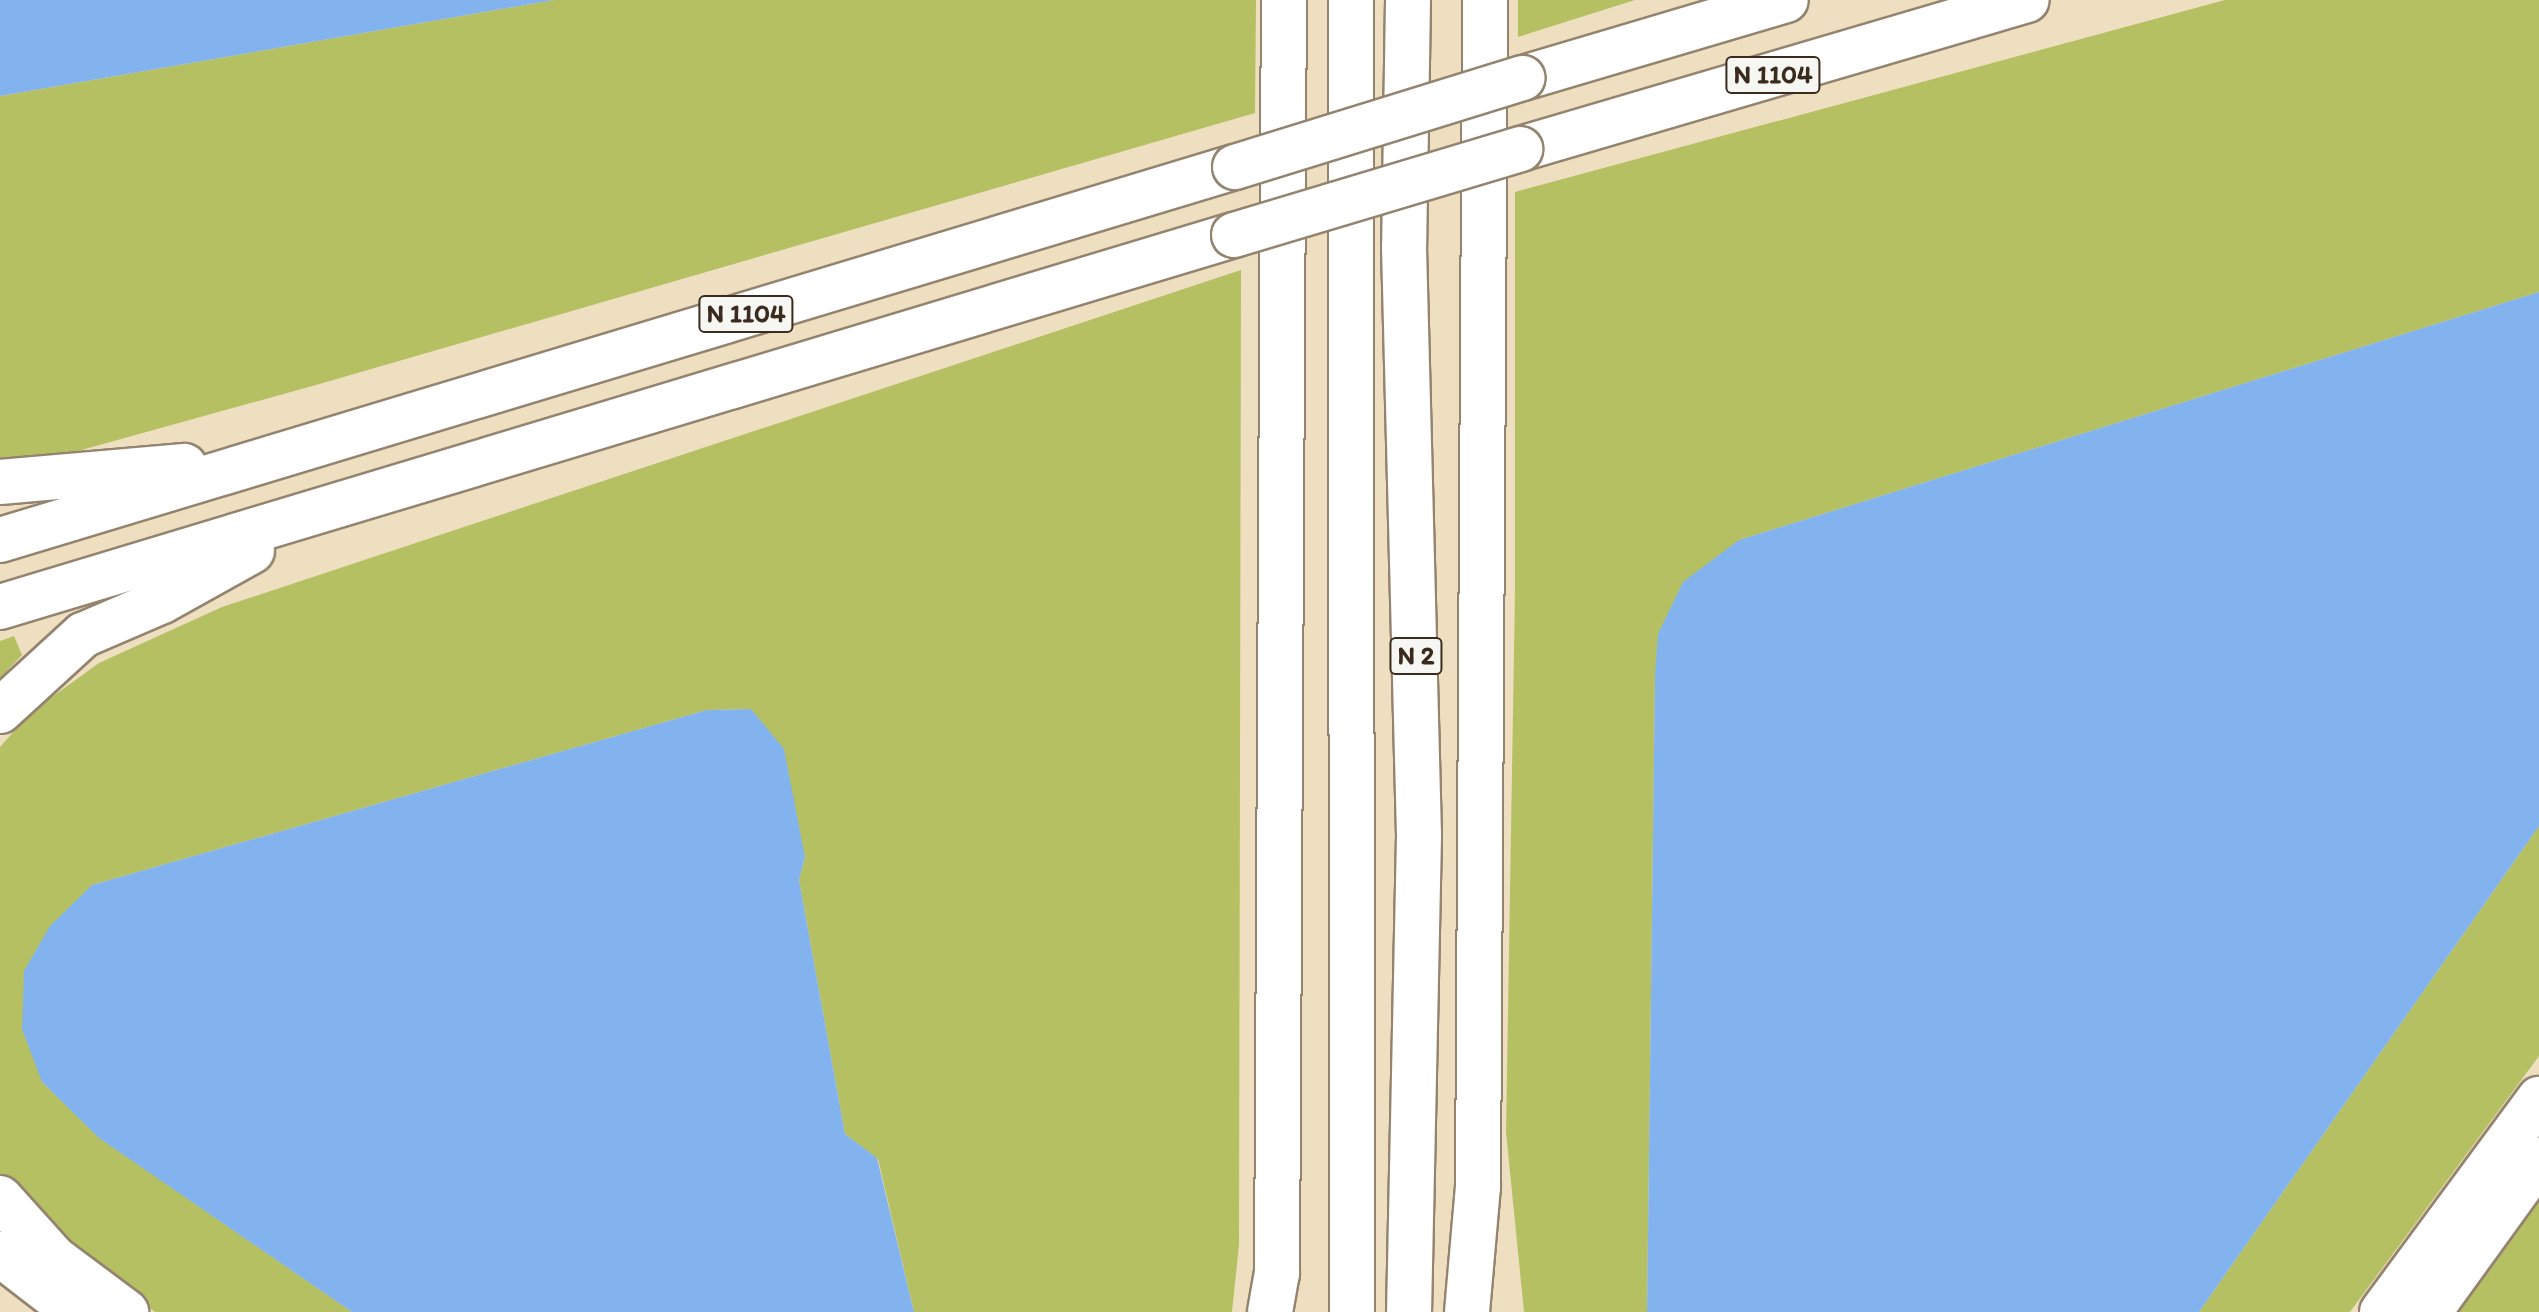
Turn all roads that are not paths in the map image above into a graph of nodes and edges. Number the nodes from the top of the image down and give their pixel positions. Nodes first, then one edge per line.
1 (1284, 0) edge
2 (1351, 0) edge
3 (1408, 0) edge
4 (1485, 0) edge
5 (1786, 0) edge
6 (2027, 0) edge
7 (258, 461) junction
8 (0, 482) edge
9 (324, 510) junction
10 (12, 537) edge
11 (0, 607) edge
12 (0, 711) edge
13 (2539, 1099) edge
14 (2539, 1160) edge
15 (1478, 1187) junction
16 (0, 1198) edge
17 (0, 1254) edge
18 (1279, 1299) edge
19 (75, 1312) edge
20 (126, 1312) edge
21 (1352, 1312) edge
22 (1409, 1312) edge
23 (1467, 1312) edge
24 (1495, 1312) edge
25 (2382, 1312) edge
26 (2429, 1312) edge

1 - 18 highway
2 - 21 highway, N 2
3 - 22 highway, N 2
4 - 15 highway
5 - 7 highway, N 1104, bridge
6 - 9 highway, N 1104, bridge
7 - 8 highway
7 - 10 highway, N 1104
9 - 11 highway, N 1104
9 - 12 highway
13 - 25 highway
14 - 26 highway
15 - 23 highway
15 - 24 highway
16 - 20 highway
17 - 19 highway

